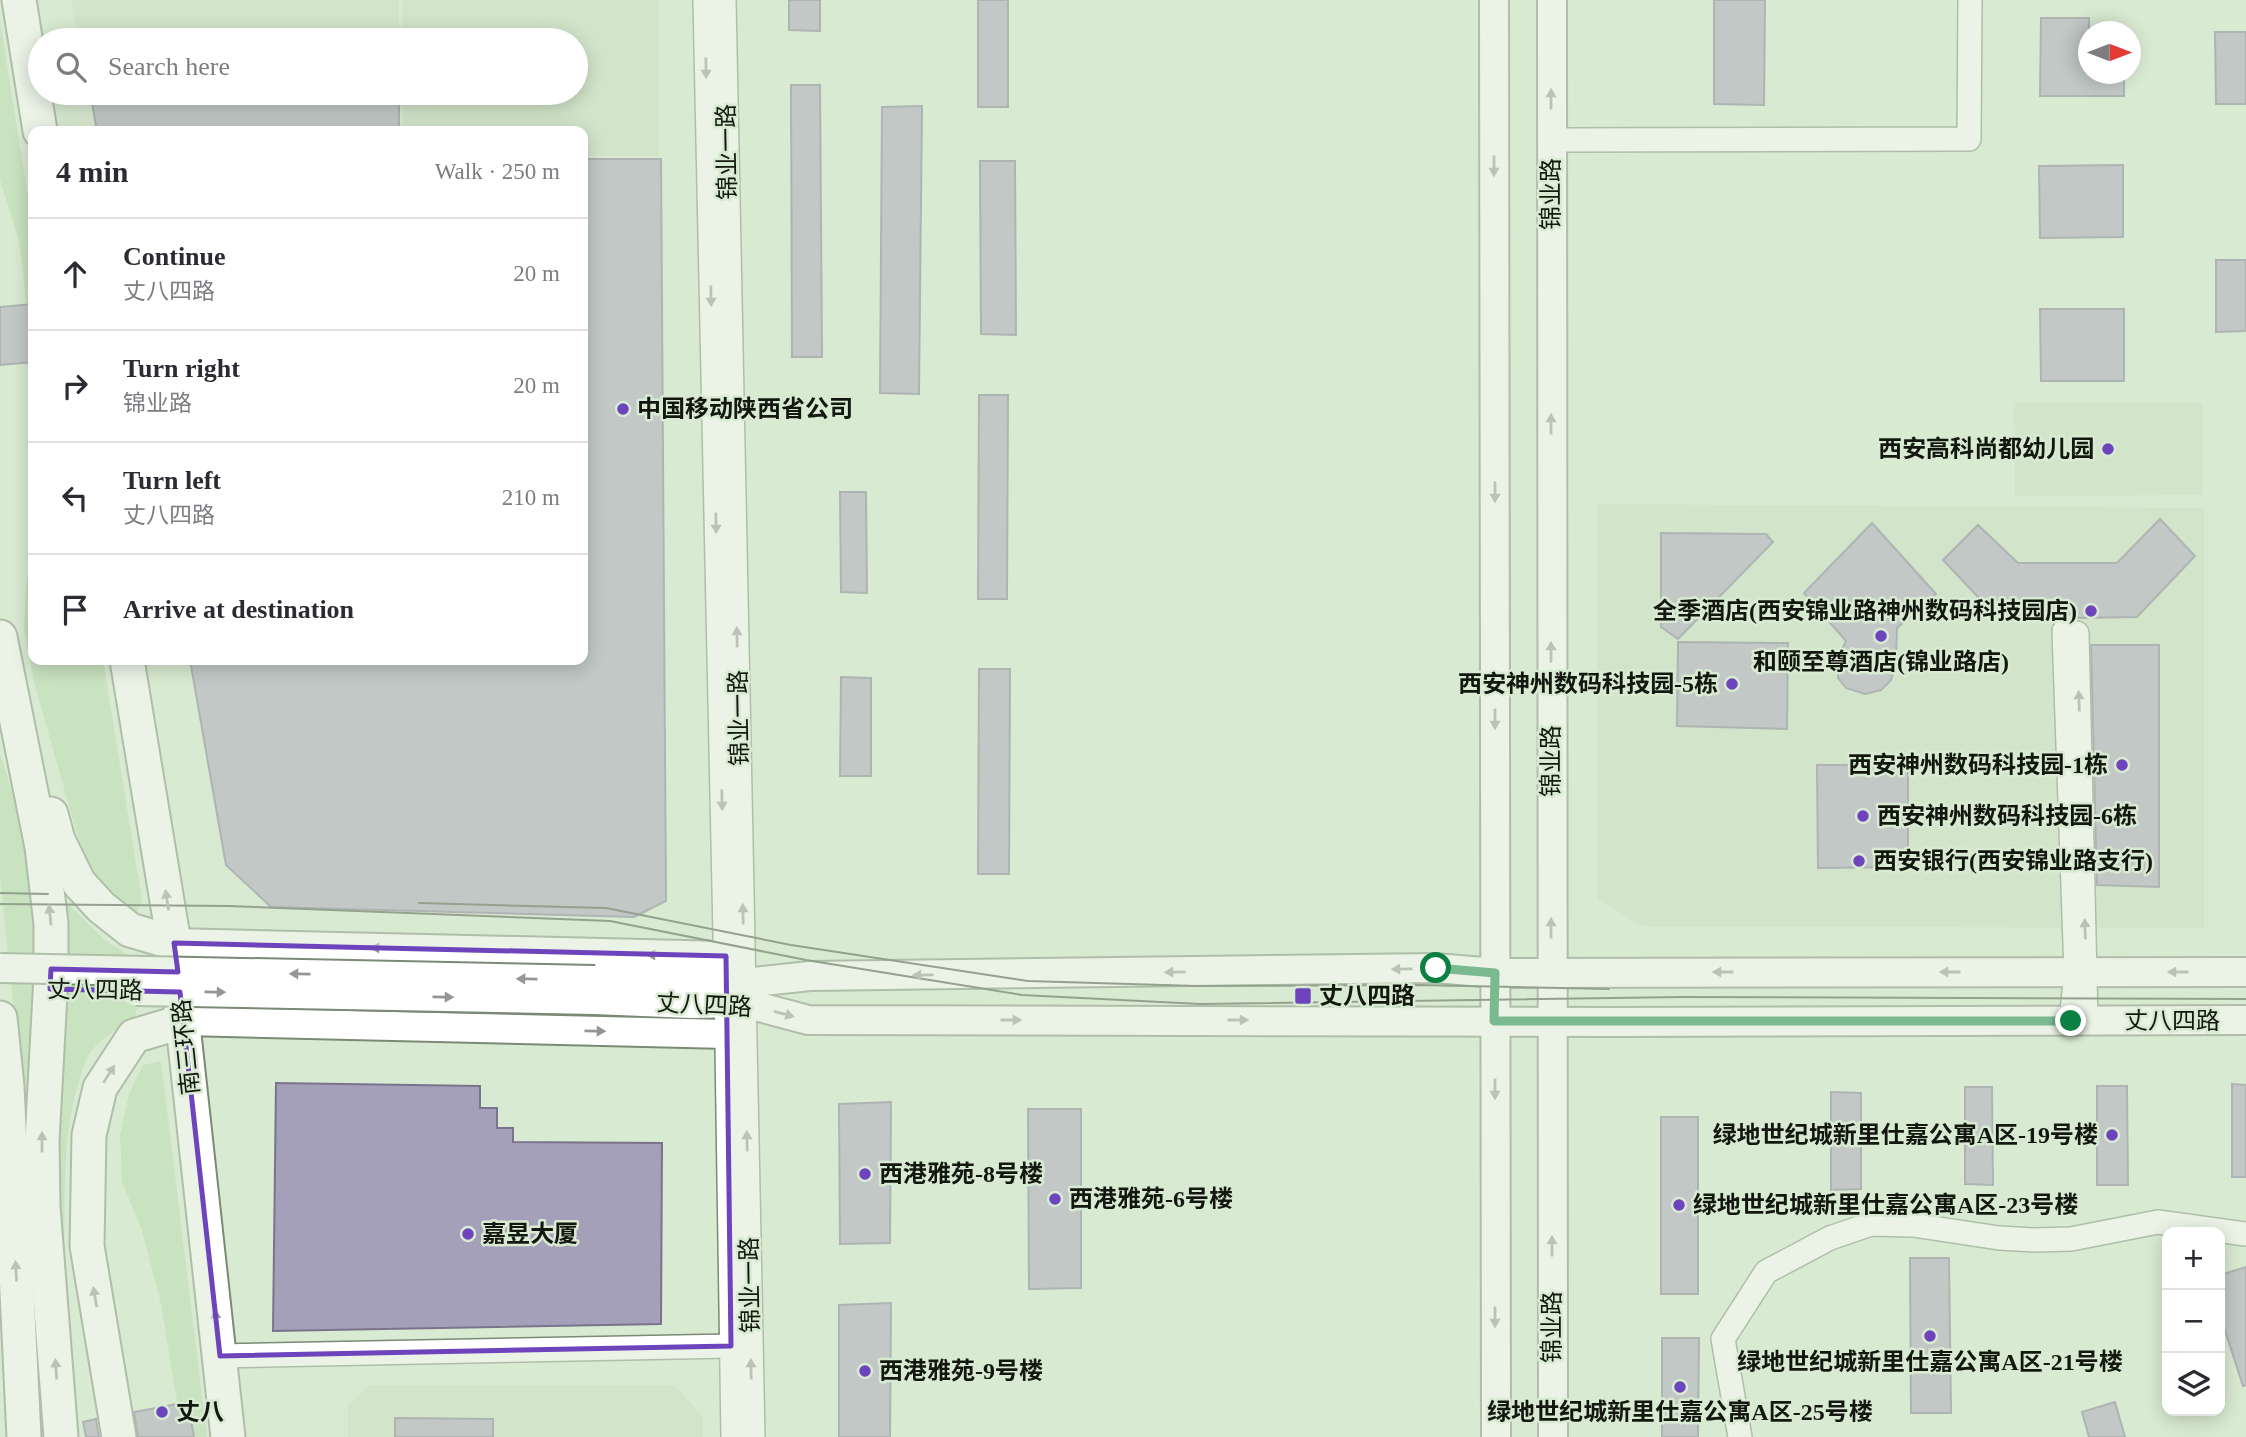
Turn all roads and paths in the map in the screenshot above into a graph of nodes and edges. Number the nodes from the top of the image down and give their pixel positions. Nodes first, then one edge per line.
1 (19, 0) edge
2 (705, 0) edge
3 (723, 0) edge
4 (1494, 0) edge
5 (1552, 0) edge
6 (1970, 0) edge
7 (28, 56) edge
8 (36, 105) edge
9 (39, 126) edge
10 (1552, 139) junction
11 (0, 619) edge
12 (0, 637) edge
13 (128, 665) edge
14 (174, 943) junction
15 (0, 968) edge
16 (1552, 972) junction
17 (2081, 972) junction
18 (2246, 972) edge
19 (1495, 973) junction
20 (733, 986) junction
21 (0, 988) edge
22 (595, 990) junction
23 (0, 1018) edge
24 (2246, 1020) edge
25 (184, 1021) junction
26 (1494, 1021) junction
27 (1553, 1021) junction
28 (2079, 1021) junction
29 (727, 1034) junction
30 (2246, 1234) edge
31 (731, 1346) junction
32 (0, 1349) edge
33 (220, 1356) junction
34 (9, 1437) edge
35 (24, 1437) edge
36 (61, 1437) edge
37 (119, 1437) edge
38 (228, 1437) edge
39 (733, 1437) edge
40 (752, 1437) edge
41 (1496, 1437) edge
42 (1553, 1437) edge
43 (1740, 1437) edge

1 - 7 highway
2 -> 20 street, 锦业一路
20 -> 3 street, 锦业一路
4 -> 19 main road
10 -> 5 main road, 锦业路
6 - 10 street
8 - 9 highway
16 -> 10 main road, 锦业路
11 - 14 highway
36 -> 12 highway
14 -> 13 highway, 南三环路
20 -> 14 main road
14 - 25 highway, 南三环路
22 -> 15 main road, 丈八四路, bridge
17 -> 16 main road, 丈八四路
16 - 19 main road, 丈八四路
16 - 27 main road, 锦业路
17 -> 17 street
18 -> 17 main road, 丈八四路
17 - 28 street
19 -> 20 main road, 丈八四路
19 - 26 main road
20 - 22 main road, 丈八四路
20 -> 26 main road, 丈八四路
20 - 29 street, 锦业一路
40 -> 20 street, 锦业一路
21 -> 22 main road, 丈八四路, bridge
35 -> 23 highway
24 - 28 main road, 丈八四路
25 -> 29 main road
33 -> 25 highway, 南三环路
37 -> 25 highway
26 - 27 main road, 丈八四路
26 -> 41 main road
27 - 28 main road, 丈八四路
42 -> 27 main road, 锦业路
29 - 31 street, 锦业一路
30 - 43 street
31 - 33 street
31 - 39 street, 锦业一路
32 - 34 highway
33 - 38 highway, 南三环路

